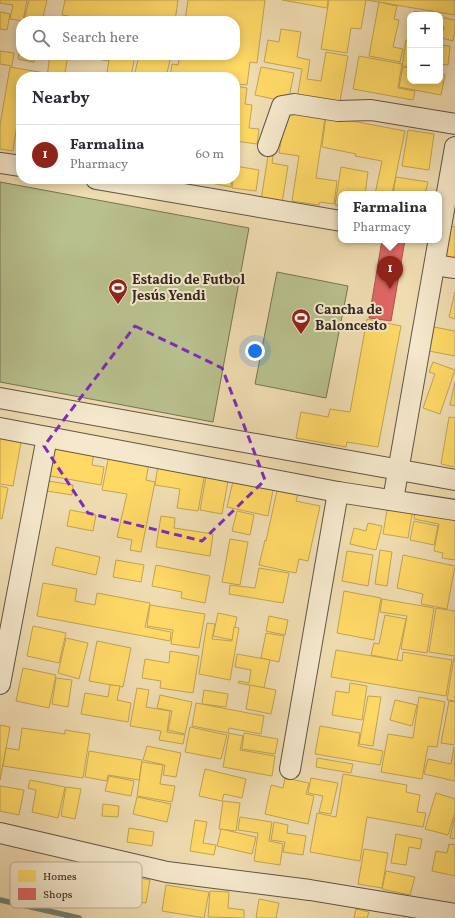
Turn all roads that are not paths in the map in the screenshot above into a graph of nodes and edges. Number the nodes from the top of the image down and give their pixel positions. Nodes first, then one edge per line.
1 (455, 124) edge
2 (268, 146) dead end
3 (455, 147) edge
4 (0, 163) edge
5 (16, 165) edge
6 (125, 184) edge
7 (338, 220) edge
8 (442, 223) edge
9 (439, 243) edge
10 (435, 264) junction
11 (455, 268) edge
12 (0, 398) edge
13 (0, 428) edge
14 (47, 437) junction
15 (398, 470) junction
16 (455, 480) edge
17 (338, 492) junction
18 (393, 500) junction
19 (455, 510) edge
20 (0, 684) edge
21 (290, 769) dead end
22 (0, 833) edge
23 (124, 862) edge
24 (142, 866) edge
25 (455, 914) edge

1 - 2 street
3 - 8 street
4 - 5 street
6 - 7 street
9 - 10 street
10 - 11 street
10 - 15 street
12 - 15 street
13 - 14 street
14 - 17 street
14 - 20 street
15 - 16 street
15 - 18 street
17 - 18 street
17 - 21 street
18 - 19 street
22 - 23 street
24 - 25 street

